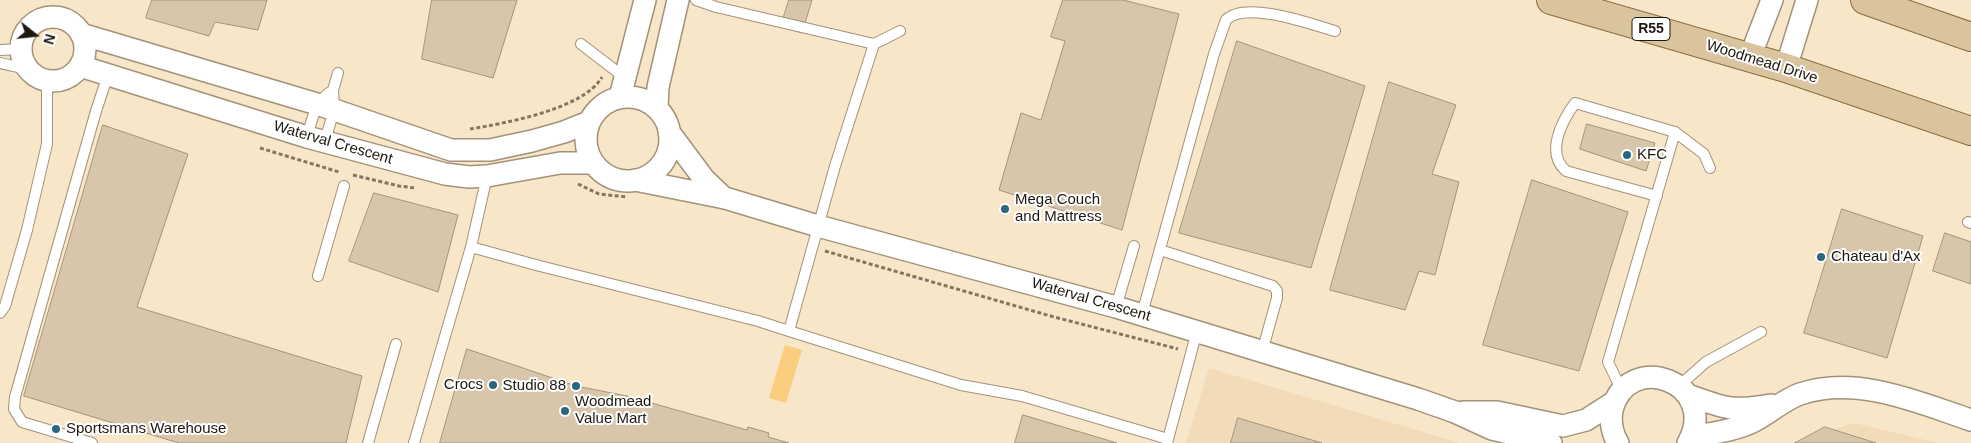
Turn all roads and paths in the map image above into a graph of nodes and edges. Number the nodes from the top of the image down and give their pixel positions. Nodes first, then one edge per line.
1 (645, 0) edge
2 (678, 0) edge
3 (696, 0) edge
4 (1552, 0) edge
5 (1772, 0) edge
6 (1808, 0) edge
7 (1865, 0) edge
8 (900, 31) dead end
9 (1335, 31) dead end
10 (81, 34) junction
11 (1971, 37) edge
12 (581, 44) dead end
13 (874, 44) junction
14 (0, 50) edge
15 (1750, 57) junction
16 (24, 59) junction
17 (0, 63) edge
18 (80, 66) junction
19 (1786, 68) junction
20 (338, 73) dead end
21 (108, 75) junction
22 (617, 80) junction
23 (47, 81) junction
24 (328, 101) junction
25 (657, 108) junction
26 (589, 122) junction
27 (463, 130) dead end
28 (1971, 131) edge
29 (670, 132) junction
30 (1675, 132) junction
31 (316, 139) junction
32 (260, 148) dead end
33 (592, 163) junction
34 (1710, 168) dead end
35 (487, 176) junction
36 (577, 183) dead end
37 (344, 186) dead end
38 (418, 188) dead end
39 (634, 189) junction
40 (1657, 196) junction
41 (725, 198) junction
42 (818, 226) junction
43 (1134, 246) dead end
44 (471, 247) junction
45 (812, 247) junction
46 (1160, 250) junction
47 (318, 276) dead end
48 (1116, 307) junction
49 (0, 313) edge
50 (1142, 314) junction
51 (789, 331) junction
52 (1197, 331) junction
53 (1761, 332) dead end
54 (396, 344) dead end
55 (1262, 352) junction
56 (1191, 353) junction
57 (1683, 390) junction
58 (1618, 397) junction
59 (1781, 403) junction
60 (1455, 412) junction
61 (1971, 420) edge
62 (1690, 440) edge
63 (1167, 441) edge
64 (92, 443) edge
65 (368, 443) edge
66 (414, 443) edge
67 (1551, 443) edge
68 (1618, 443) edge

1 - 22 street
2 - 25 street
3 - 13 lane
4 - 15 main road, Woodmead Drive / R55
5 - 15 street
6 - 19 street
7 - 11 main road
8 - 13 lane
9 - 46 lane
10 - 16 street
10 - 18 street
10 - 24 street, Waterval Crescent
12 - 22 lane
13 - 42 lane
14 - 16 lane
15 - 19 main road, Woodmead Drive / R55
16 - 17 lane
16 - 23 street
18 - 21 street, Waterval Crescent
18 - 23 street
19 - 28 main road, Woodmead Drive / R55
20 - 24 lane
21 - 31 street, Waterval Crescent
21 - 64 lane
22 - 25 street
22 - 26 street
22 - 27 path
23 - 49 lane
24 - 26 street, Waterval Crescent
24 - 31 lane
24 - 31 lane
25 - 29 street, Waterval Crescent
26 - 33 street
29 - 39 street
29 - 41 street, Waterval Crescent
30 - 34 lane
30 - 40 lane
30 - 40 lane
31 - 35 street, Waterval Crescent
32 - 38 path
33 - 35 street, Waterval Crescent
33 - 39 street, Waterval Crescent
35 - 44 lane
36 - 39 path
37 - 47 lane
39 - 41 street, Waterval Crescent
40 - 58 lane
41 - 42 street, Waterval Crescent
42 - 45 lane
42 - 48 street, Waterval Crescent
43 - 48 lane
44 - 51 lane
44 - 66 lane
45 - 51 lane
45 - 56 path
46 - 50 lane
46 - 55 lane
48 - 50 street, Waterval Crescent
50 - 52 street, Waterval Crescent
51 - 63 lane
52 - 55 street, Waterval Crescent
52 - 56 lane
53 - 57 lane
54 - 65 lane
55 - 60 street, Waterval Crescent
56 - 63 lane
57 - 58 street, Waterval Crescent
57 - 59 street, Waterval Crescent
57 - 62 street
58 - 60 street, Waterval Crescent
58 - 68 street
59 - 61 street
59 - 62 street
60 - 67 street, Waterval Crescent

